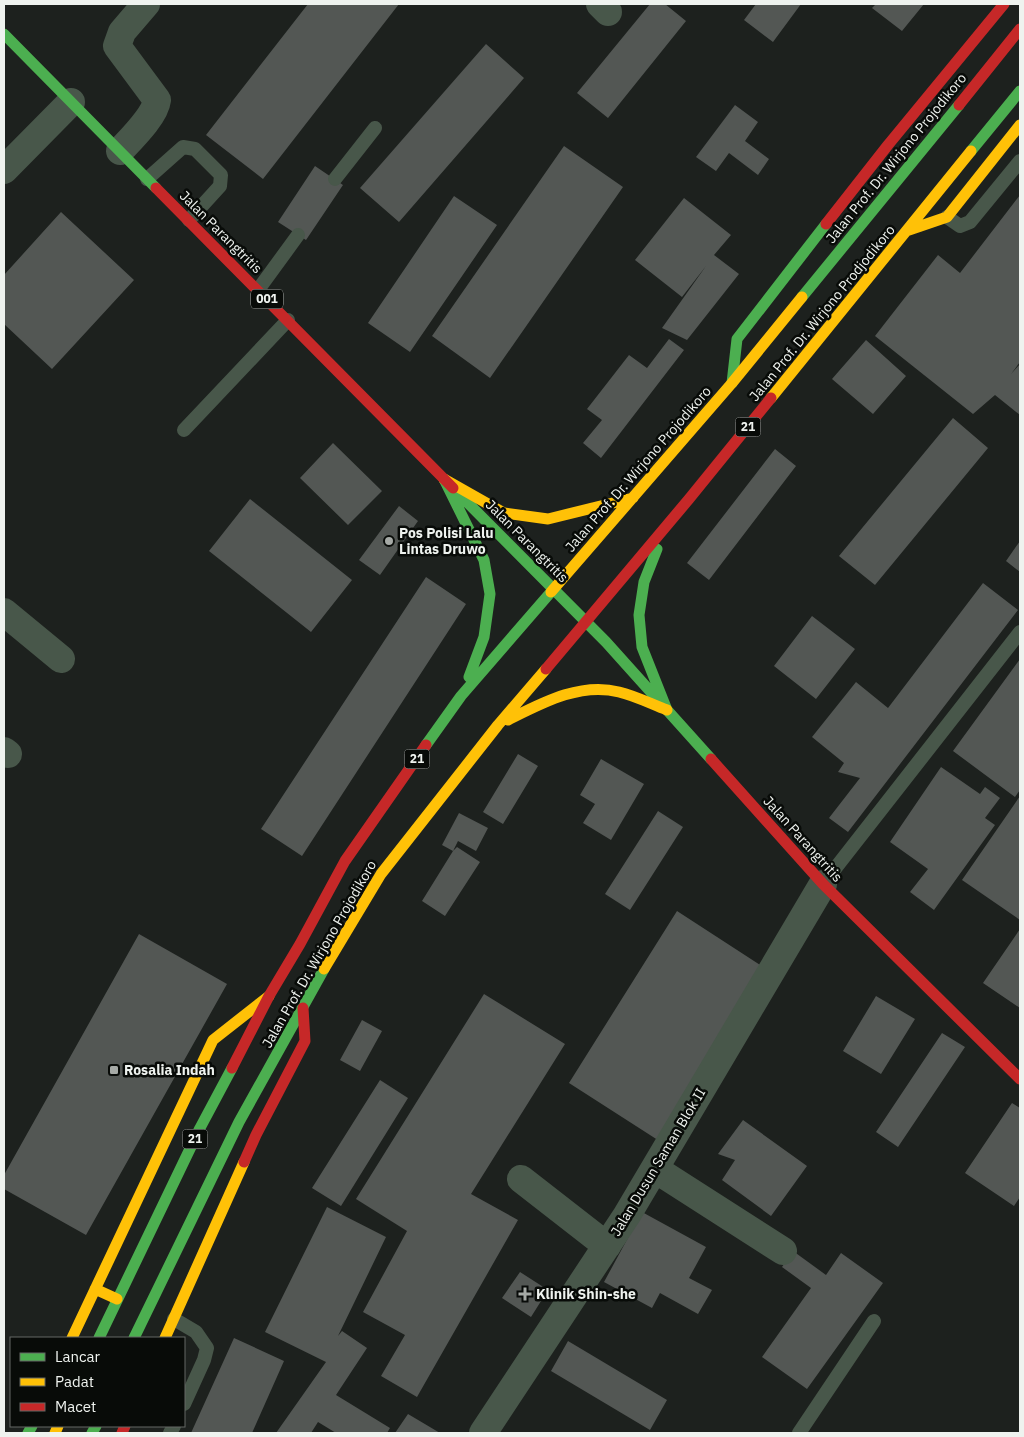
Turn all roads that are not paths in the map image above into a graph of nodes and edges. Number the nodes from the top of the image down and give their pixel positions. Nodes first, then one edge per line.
1 (146, 4) edge
2 (1004, 4) edge
3 (1020, 29) edge
4 (4, 34) edge
5 (1020, 91) edge
6 (71, 102) junction
7 (1020, 125) edge
8 (375, 128) dead end
9 (120, 151) junction
10 (1020, 161) edge
11 (4, 170) edge
12 (147, 179) junction
13 (335, 179) dead end
14 (946, 217) junction
15 (189, 220) junction
16 (909, 230) junction
17 (298, 235) dead end
18 (258, 290) junction
19 (288, 320) junction
20 (732, 383) junction
21 (184, 430) dead end
22 (444, 479) junction
23 (632, 498) junction
24 (668, 525) junction
25 (554, 589) junction
26 (4, 612) edge
27 (586, 621) junction
28 (1020, 632) edge
29 (61, 659) dead end
30 (461, 696) junction
31 (667, 710) junction
32 (498, 725) junction
33 (823, 884) junction
34 (269, 996) junction
35 (303, 1008) junction
36 (1020, 1079) edge
37 (654, 1169) junction
38 (521, 1180) dead end
39 (607, 1246) junction
40 (783, 1251) dead end
41 (95, 1289) junction
42 (117, 1299) junction
43 (174, 1319) junction
44 (874, 1321) dead end
45 (72, 1337) edge
46 (99, 1337) edge
47 (134, 1337) edge
48 (165, 1337) edge
49 (185, 1402) edge
50 (483, 1433) edge
51 (799, 1433) edge

1 - 9 street
2 - 20 main road
3 - 20 main road, Jalan Prof. Dr. Wirjono Projodikoro / 21
4 - 6 main road, Jalan Parangtritis / 001
5 - 16 main road, Jalan Prof. Dr. Wirjono Prodjodikoro / 21
6 - 9 main road, Jalan Parangtritis / 001
6 - 11 street
7 - 14 main road
8 - 13 lane
9 - 12 main road, Jalan Parangtritis / 001
10 - 14 lane
12 - 15 main road, Jalan Parangtritis / 001
12 - 15 lane
14 - 16 main road
15 - 18 main road, Jalan Parangtritis / 001
16 - 24 main road, Jalan Prof. Dr. Wirjono Prodjodikoro / 21
17 - 18 lane
18 - 19 main road, Jalan Parangtritis / 001
19 - 21 lane
19 - 22 main road, Jalan Parangtritis / 001
20 - 23 main road, Jalan Prof. Dr. Wirjono Projodikoro / 21
22 - 23 main road
22 - 25 main road, Jalan Parangtritis / 001
22 - 30 main road
23 - 25 main road, Jalan Prof. Dr. Wirjono Projodikoro / 21
24 - 27 main road, Jalan Prof. Dr. Wirjono Prodjodikoro / 21
24 - 31 main road
25 - 27 main road, Jalan Parangtritis / 001
25 - 30 main road, Jalan Prof. Dr. Wirjono Projodikoro / 21
26 - 29 street
27 - 31 main road, Jalan Parangtritis
27 - 32 main road, Jalan Prof. Dr. Wirjono Projodikoro / 21
28 - 33 lane
30 - 34 main road, Jalan Prof. Dr. Wirjono Projodikoro / 21
31 - 32 main road
31 - 33 main road, Jalan Parangtritis
32 - 35 main road, Jalan Prof. Dr. Wirjono Projodikoro / 21
33 - 36 main road, Jalan Parangtritis
33 - 37 street, Jalan Dusun Saman Blok II
34 - 41 main road
34 - 42 main road, 21
35 - 43 main road
35 - 47 main road, Jalan Prof. Dr. Wirjono Projodikoro / 21
37 - 39 street, Jalan Dusun Saman Blok II
37 - 40 street
38 - 39 street
39 - 50 street, Jalan Dusun Saman Blok II
41 - 42 main road
41 - 45 main road
42 - 46 main road, 21
43 - 48 main road
43 - 49 lane
44 - 51 lane

